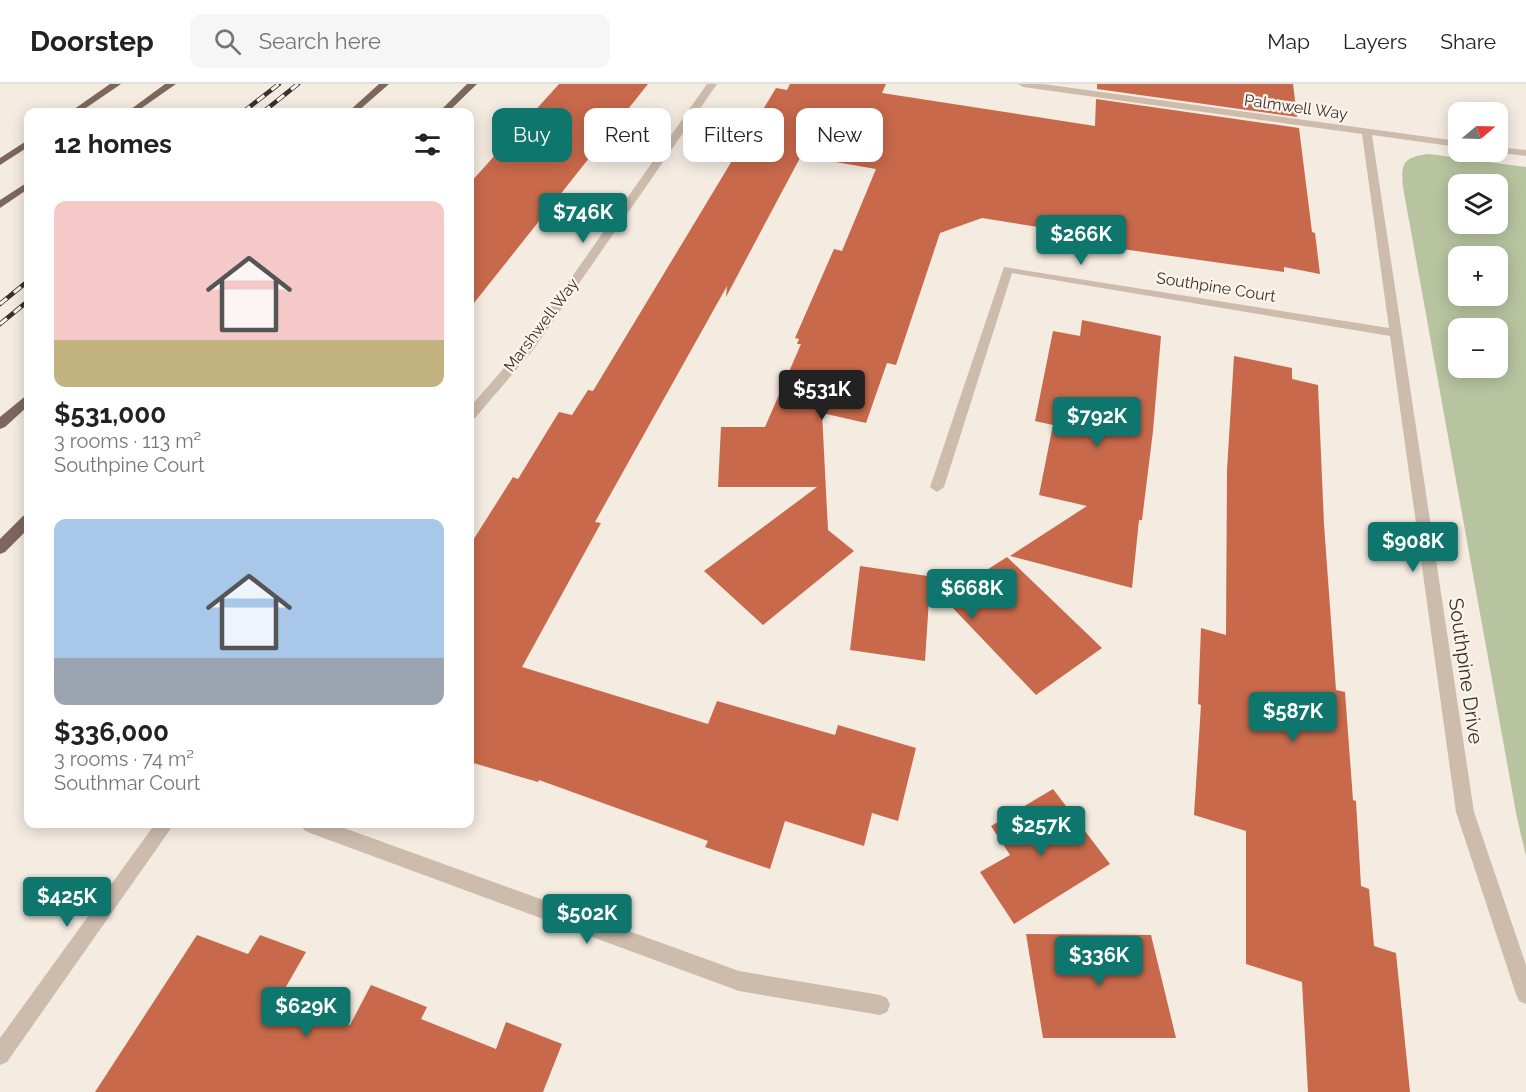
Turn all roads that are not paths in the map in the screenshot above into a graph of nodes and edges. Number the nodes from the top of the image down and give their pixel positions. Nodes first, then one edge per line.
1 (116, 84) edge
2 (171, 84) edge
3 (384, 84) edge
4 (472, 84) edge
5 (712, 84) edge
6 (1023, 84) edge
7 (1074, 88) edge
8 (80, 108) edge
9 (136, 108) edge
10 (357, 108) edge
11 (447, 108) edge
12 (1367, 132) junction
13 (1448, 143) edge
14 (24, 146) edge
15 (1508, 151) edge
16 (1526, 153) edge
17 (0, 162) edge
18 (24, 188) edge
19 (0, 205) edge
20 (1395, 333) junction
21 (24, 403) edge
22 (474, 410) edge
23 (0, 424) edge
24 (937, 487) dead end
25 (24, 524) edge
26 (0, 548) edge
27 (162, 828) edge
28 (321, 828) edge
29 (1526, 994) edge
30 (880, 1005) dead end
31 (0, 1055) edge

1 - 8 main road
2 - 9 main road
3 - 10 main road
4 - 11 main road
5 - 22 street, Marshwell Way
6 - 7 street, Palmwell Way
7 - 12 street, Palmwell Way
12 - 13 street, Palmwell Way
12 - 20 street, Southpine Drive
14 - 17 main road
15 - 16 street
18 - 19 main road
20 - 24 street, Southpine Court
20 - 29 street, Southpine Drive
21 - 23 main road
25 - 26 main road
27 - 31 street
28 - 30 street

